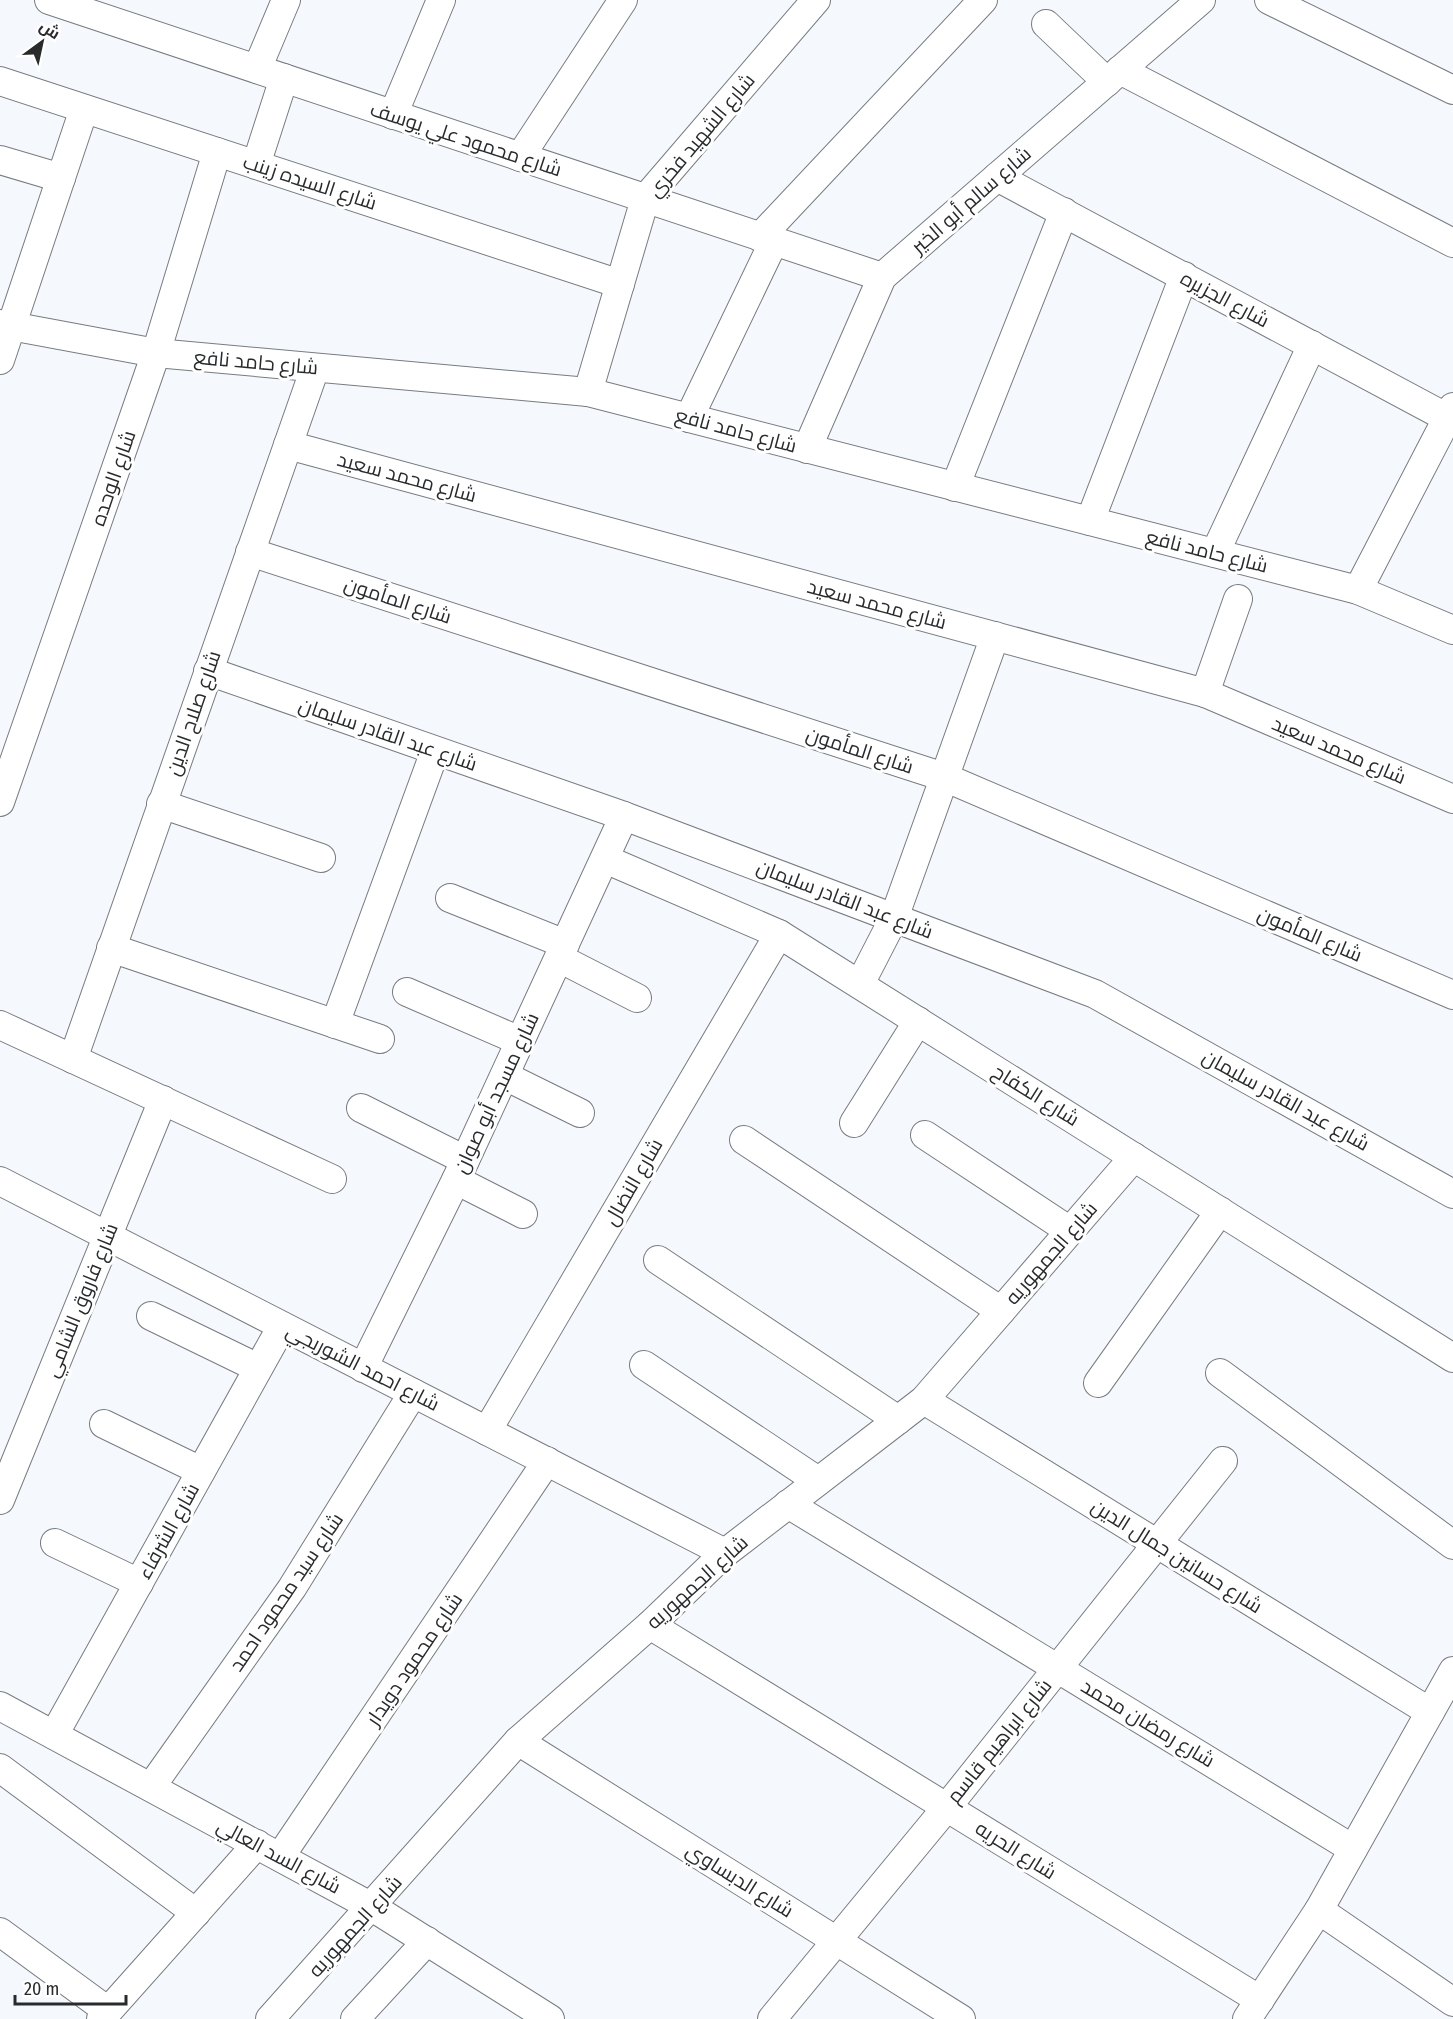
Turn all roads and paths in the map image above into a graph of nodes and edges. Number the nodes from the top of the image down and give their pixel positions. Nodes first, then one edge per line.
1 (50, 0) edge
2 (286, 0) edge
3 (441, 0) edge
4 (623, 0) edge
5 (816, 0) edge
6 (983, 0) edge
7 (1201, 0) edge
8 (1269, 0) edge
9 (91, 7) edge
10 (1047, 24) dead end
11 (257, 69) junction
12 (1113, 76) junction
13 (284, 78) junction
14 (0, 81) edge
15 (1453, 90) edge
16 (84, 109) junction
17 (393, 115) junction
18 (217, 152) junction
19 (520, 157) junction
20 (0, 160) edge
21 (256, 165) junction
22 (998, 177) junction
23 (61, 178) junction
24 (645, 199) junction
25 (1064, 212) junction
26 (767, 239) junction
27 (1453, 243) edge
28 (1184, 276) junction
29 (882, 277) junction
30 (620, 284) junction
31 (5, 326) edge
32 (1312, 345) junction
33 (156, 353) junction
34 (0, 360) edge
35 (315, 368) junction
36 (588, 392) junction
37 (1451, 415) edge
38 (689, 418) junction
39 (288, 445) junction
40 (807, 449) junction
41 (955, 487) junction
42 (1090, 521) junction
43 (250, 552) junction
44 (1215, 553) junction
45 (1358, 590) junction
46 (1238, 599) dead end
47 (1453, 630) edge
48 (995, 636) junction
49 (208, 671) junction
50 (1205, 693) junction
51 (435, 751) junction
52 (944, 777) junction
53 (1453, 799) edge
54 (0, 802) edge
55 (161, 804) junction
56 (624, 816) junction
57 (321, 858) dead end
58 (604, 859) junction
59 (450, 898) dead end
60 (894, 918) junction
61 (779, 934) junction
62 (111, 948) junction
63 (562, 951) junction
64 (860, 984) junction
65 (407, 992) dead end
66 (1453, 995) edge
67 (637, 998) dead end
68 (918, 1021) junction
69 (334, 1024) junction
70 (0, 1025) edge
71 (380, 1039) dead end
72 (520, 1041) junction
73 (73, 1059) junction
74 (504, 1076) junction
75 (163, 1100) junction
76 (361, 1108) dead end
77 (580, 1113) dead end
78 (854, 1123) dead end
79 (925, 1135) dead end
80 (744, 1140) dead end
81 (1134, 1157) junction
82 (461, 1170) junction
83 (333, 1179) dead end
84 (0, 1181) edge
85 (1453, 1194) edge
86 (1220, 1212) junction
87 (523, 1214) dead end
88 (1070, 1231) junction
89 (107, 1236) junction
90 (658, 1260) dead end
91 (1001, 1311) junction
92 (151, 1316) dead end
93 (282, 1326) junction
94 (1453, 1358) edge
95 (644, 1365) dead end
96 (258, 1368) junction
97 (363, 1368) junction
98 (1220, 1373) dead end
99 (1098, 1383) dead end
100 (413, 1393) junction
101 (924, 1400) junction
102 (898, 1420) junction
103 (104, 1424) dead end
104 (487, 1431) junction
105 (547, 1461) junction
106 (1223, 1461) dead end
107 (201, 1471) junction
108 (818, 1481) junction
109 (0, 1500) edge
110 (788, 1504) junction
111 (55, 1543) dead end
112 (1157, 1544) junction
113 (1453, 1545) edge
114 (725, 1553) junction
115 (139, 1583) junction
116 (650, 1624) junction
117 (1058, 1668) junction
118 (1453, 1671) edge
119 (0, 1706) edge
120 (1430, 1712) junction
121 (54, 1735) junction
122 (518, 1741) junction
123 (0, 1768) edge
124 (152, 1787) junction
125 (947, 1807) junction
126 (1353, 1849) junction
127 (268, 1851) junction
128 (372, 1907) junction
129 (1319, 1910) junction
130 (196, 1913) junction
131 (0, 1932) edge
132 (427, 1941) junction
133 (837, 1941) junction
134 (1453, 2002) edge
135 (1254, 2009) edge
136 (104, 2015) edge
137 (533, 2015) edge
138 (270, 2019) edge
139 (355, 2019) edge
140 (771, 2019) edge
141 (961, 2019) edge

1 - 9 street, شارع محمود علي يوسف
2 - 11 street
3 - 17 street
4 - 19 street
5 - 24 street, شارع الشهيد فخري
6 - 26 street
7 - 12 street, شارع سالم أبو الخير
8 - 15 street
9 - 11 street, شارع محمود علي يوسف
10 - 12 street
11 - 13 street, شارع محمود علي يوسف
12 - 22 street, شارع سالم أبو الخير
12 - 27 street
13 - 17 street, شارع محمود علي يوسف
13 - 21 street
14 - 16 street, شارع السيده زينب
16 - 18 street, شارع السيده زينب
16 - 23 street
17 - 19 street, شارع محمود علي يوسف
18 - 21 street, شارع السيده زينب
18 - 33 street, شارع الوحده
19 - 24 street, شارع محمود علي يوسف
20 - 23 street
21 - 30 street, شارع السيده زينب
22 - 25 street, شارع الجزيره
22 - 29 street, شارع سالم أبو الخير
23 - 31 street
24 - 26 street, شارع محمود علي يوسف
24 - 30 street, شارع الشهيد فخري
25 - 28 street, شارع الجزيره
25 - 41 street
26 - 29 street, شارع محمود علي يوسف
26 - 38 street
28 - 32 street, شارع الجزيره
28 - 42 street
29 - 40 street, شارع سالم أبو الخير
30 - 36 street, شارع الشهيد فخري
31 - 33 street, شارع حامد نافع
31 - 34 street
32 - 37 street, شارع الجزيره
32 - 44 street
33 - 35 street, شارع حامد نافع
33 - 54 street, شارع الوحده
35 - 36 street, شارع حامد نافع
35 - 39 street, شارع صلاح الدين
36 - 38 street, شارع حامد نافع
37 - 45 street
38 - 40 street, شارع حامد نافع
39 - 43 street, شارع صلاح الدين
39 - 48 street, شارع محمد سعيد
40 - 41 street, شارع حامد نافع
41 - 42 street, شارع حامد نافع
42 - 44 street, شارع حامد نافع
43 - 49 street, شارع صلاح الدين
43 - 52 street, شارع المأمون
44 - 45 street, شارع حامد نافع
45 - 47 street, شارع حامد نافع
46 - 50 street
48 - 50 street, شارع محمد سعيد
48 - 52 street
49 - 51 street, شارع عبد القادر سليمان
49 - 55 street, شارع صلاح الدين
50 - 53 street, شارع محمد سعيد
51 - 56 street, شارع عبد القادر سليمان
51 - 69 street
52 - 60 street
52 - 66 street, شارع المأمون
55 - 57 street
55 - 62 street, شارع صلاح الدين
56 - 58 street, شارع مسجد أبو صوان
56 - 60 street, شارع عبد القادر سليمان
58 - 61 street, شارع الكفاح
58 - 63 street, شارع مسجد أبو صوان
59 - 63 street
60 - 64 street
60 - 85 street, شارع عبد القادر سليمان
61 - 64 street, شارع الكفاح
61 - 104 street, شارع النضال
62 - 69 street
62 - 73 street, شارع صلاح الدين
63 - 67 street
63 - 72 street, شارع مسجد أبو صوان
64 - 68 street, شارع الكفاح
65 - 72 street
68 - 78 street
68 - 81 street, شارع الكفاح
69 - 71 street
70 - 73 street
72 - 74 street, شارع مسجد أبو صوان
73 - 75 street
74 - 77 street
74 - 82 street, شارع مسجد أبو صوان
75 - 83 street
75 - 89 street, شارع فاروق الشامي
76 - 82 street
79 - 88 street
80 - 91 street
81 - 86 street, شارع الكفاح
81 - 88 street, شارع الجمهوريه
82 - 87 street
82 - 97 street, شارع مسجد أبو صوان
84 - 89 street, شارع احمد الشوربجي
86 - 94 street, شارع الكفاح
86 - 99 street
88 - 91 street, شارع الجمهوريه
89 - 93 street, شارع احمد الشوربجي
89 - 109 street, شارع فاروق الشامي
90 - 102 street
91 - 101 street, شارع الجمهوريه
92 - 96 street
93 - 96 street, شارع الشرفاء
93 - 97 street, شارع احمد الشوربجي
95 - 108 street
96 - 107 street, شارع الشرفاء
97 - 100 street, شارع احمد الشوربجي
98 - 113 street
100 - 104 street, شارع احمد الشوربجي
100 - 124 street, شارع سيد محمود احمد
101 - 102 street, شارع الجمهوريه
101 - 112 street, شارع حسانين جمال الدين
102 - 108 street, شارع الجمهوريه
103 - 107 street
104 - 105 street, شارع احمد الشوربجي
105 - 114 street, شارع احمد الشوربجي
105 - 127 street, شارع محمود دويدار
106 - 112 street, شارع ابراهيم قاسم
107 - 115 street, شارع الشرفاء
108 - 110 street, شارع الجمهوريه
110 - 114 street, شارع الجمهوريه
110 - 117 street, شارع رمضان محمد
111 - 115 street
112 - 117 street, شارع ابراهيم قاسم
112 - 120 street, شارع حسانين جمال الدين
114 - 116 street, شارع الجمهوريه
115 - 121 street, شارع الشرفاء
116 - 122 street, شارع الجمهوريه
116 - 125 street, شارع الحريه
117 - 125 street, شارع ابراهيم قاسم
117 - 126 street, شارع رمضان محمد
118 - 120 street
119 - 121 street, شارع السد العالي
120 - 126 street
121 - 124 street, شارع السد العالي
122 - 128 street, شارع الجمهوريه
122 - 133 street, شارع الدبساوي
123 - 130 street
124 - 127 street, شارع السد العالي
125 - 133 street, شارع ابراهيم قاسم
125 - 135 street, شارع الحريه
126 - 129 street
127 - 128 street, شارع السد العالي
127 - 130 street, شارع محمود دويدار
128 - 132 street, شارع السد العالي
128 - 138 street, شارع الجمهوريه
129 - 134 street
129 - 135 street
130 - 136 street, شارع محمود دويدار
131 - 136 street
132 - 137 street, شارع السد العالي
132 - 139 street
133 - 140 street, شارع ابراهيم قاسم
133 - 141 street, شارع الدبساوي

